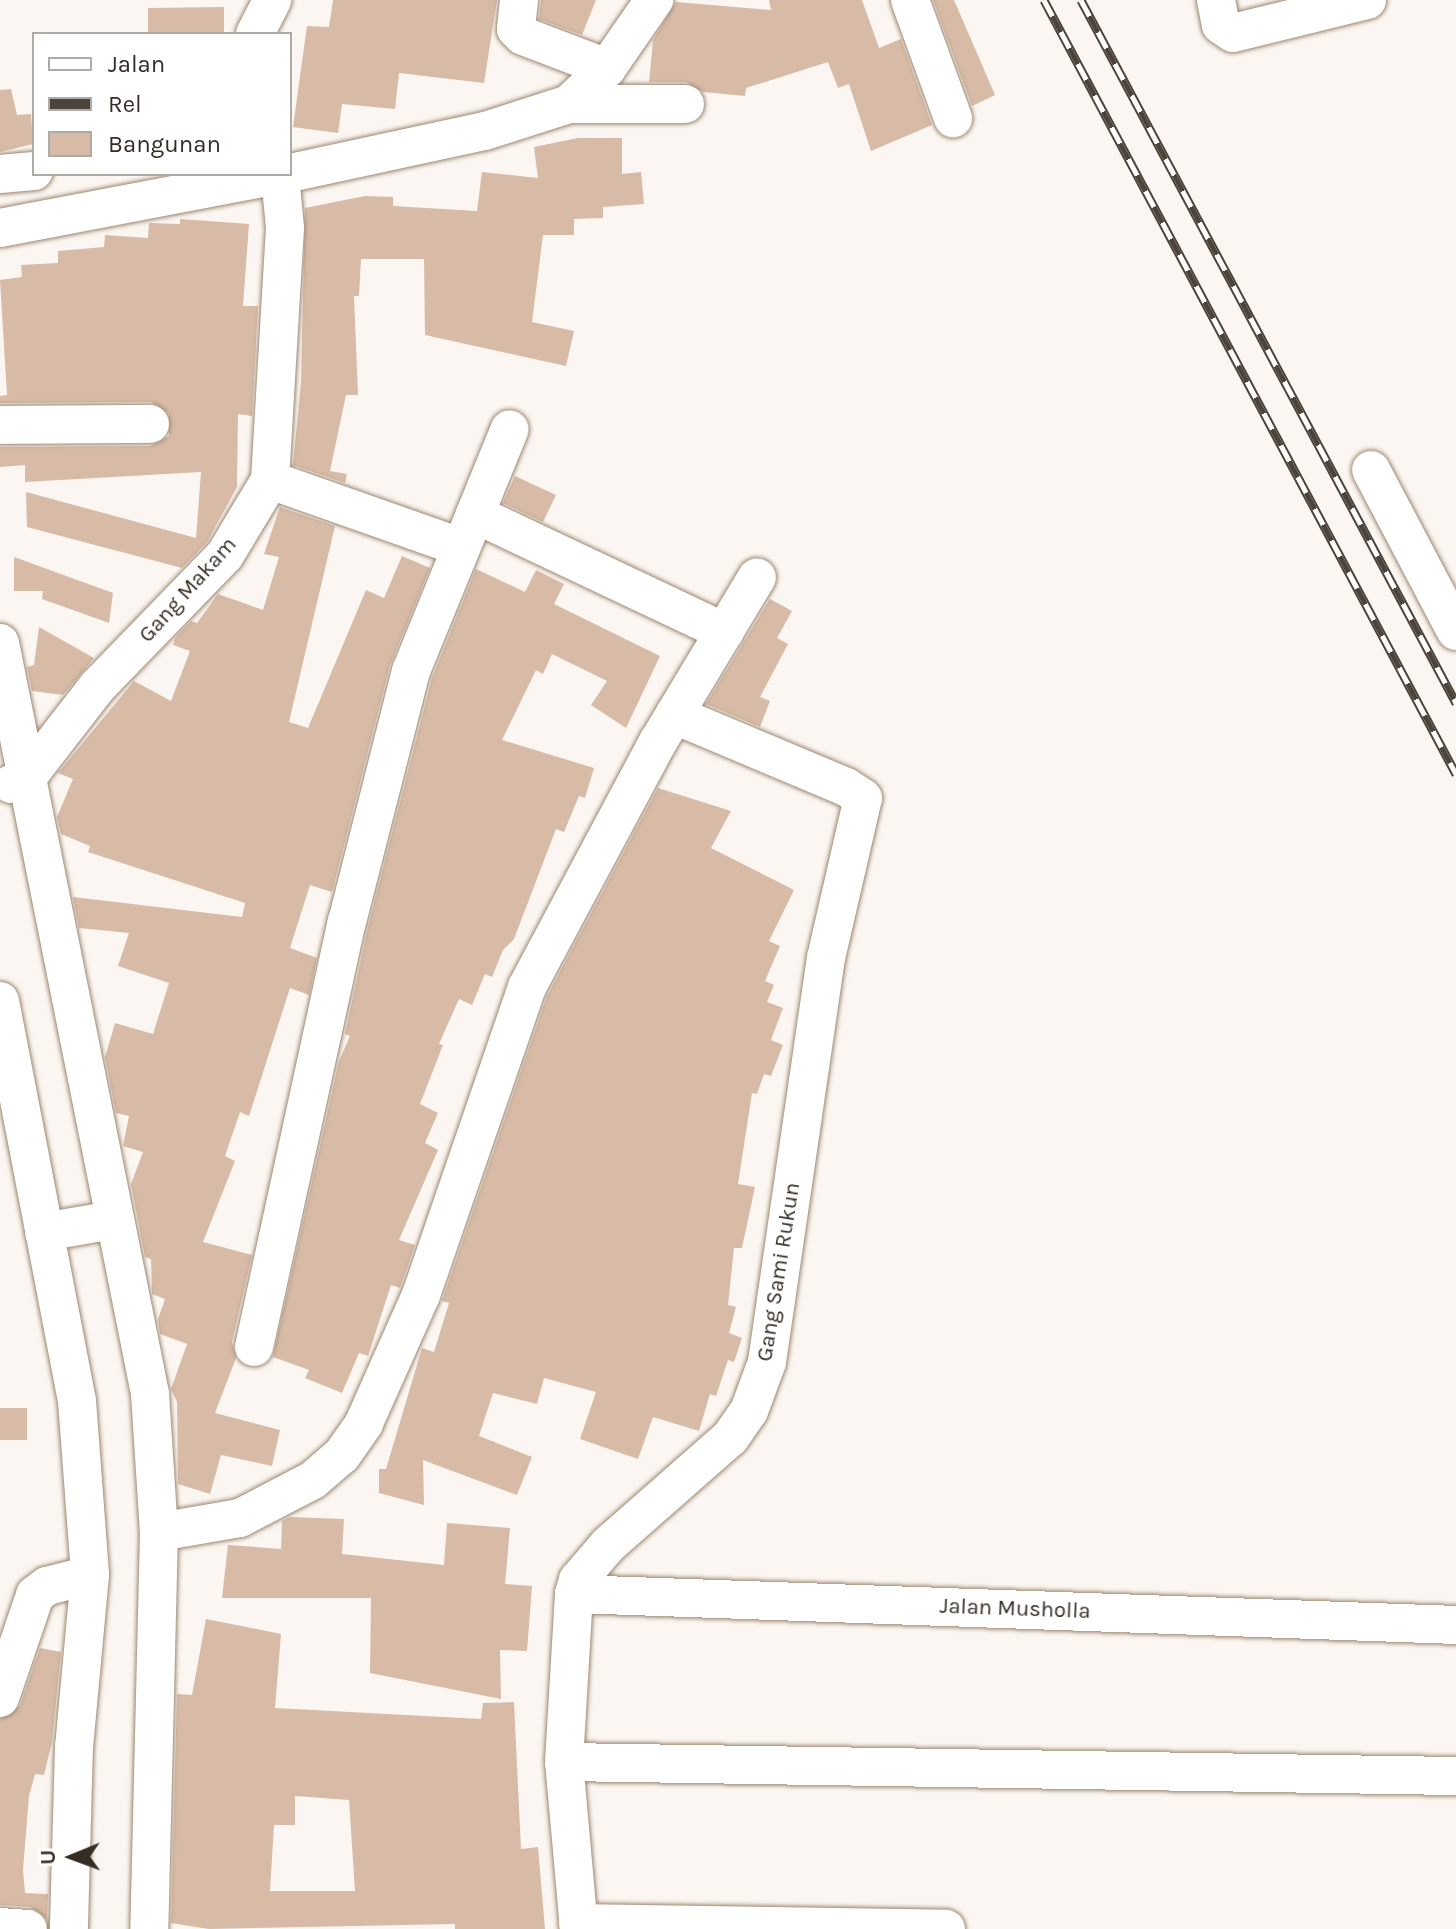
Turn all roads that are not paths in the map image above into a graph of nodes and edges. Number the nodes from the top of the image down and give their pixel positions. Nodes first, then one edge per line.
1 (272, 0) edge
2 (519, 0) edge
3 (654, 0) edge
4 (910, 0) edge
5 (1216, 0) edge
6 (1367, 0) edge
7 (256, 32) edge
8 (593, 62) junction
9 (569, 104) junction
10 (685, 104) dead end
11 (953, 118) dead end
12 (32, 171) edge
13 (292, 172) edge
14 (0, 174) edge
15 (265, 176) edge
16 (285, 176) edge
17 (215, 181) edge
18 (139, 189) edge
19 (0, 228) edge
20 (150, 424) dead end
21 (0, 425) edge
22 (510, 429) dead end
23 (1371, 470) dead end
24 (270, 480) junction
25 (468, 531) junction
26 (757, 577) dead end
27 (1455, 627) edge
28 (725, 632) junction
29 (0, 643) edge
30 (675, 715) junction
31 (10, 784) edge
32 (0, 1001) edge
33 (78, 1226) junction
34 (254, 1347) dead end
35 (159, 1532) junction
36 (90, 1575) junction
37 (574, 1594) junction
38 (1456, 1625) edge
39 (0, 1698) edge
40 (564, 1762) junction
41 (1456, 1776) edge
42 (578, 1926) edge
43 (0, 1927) edge
44 (28, 1929) edge
45 (69, 1929) edge
46 (149, 1929) edge
47 (946, 1929) edge

1 - 7 street
2 - 8 street
3 - 8 street
4 - 11 street
5 - 6 street
8 - 9 street
9 - 10 street
9 - 13 street
12 - 14 street
15 - 17 street
16 - 24 street, Gang Makam
17 - 18 street
18 - 19 street
20 - 21 street
22 - 25 street
23 - 27 street
24 - 25 street
24 - 31 street, Gang Makam
25 - 28 street
25 - 34 street
26 - 28 street
28 - 30 street
29 - 31 street
30 - 35 street
30 - 37 street, Gang Sami Rukun
31 - 33 street
32 - 33 street
33 - 35 street
33 - 36 street
35 - 46 street
36 - 39 street
36 - 45 street
37 - 38 street, Jalan Musholla
37 - 40 street, Gang Sami Rukun
40 - 41 street
40 - 42 street, Gang Sami Rukun
42 - 47 street
43 - 44 street

